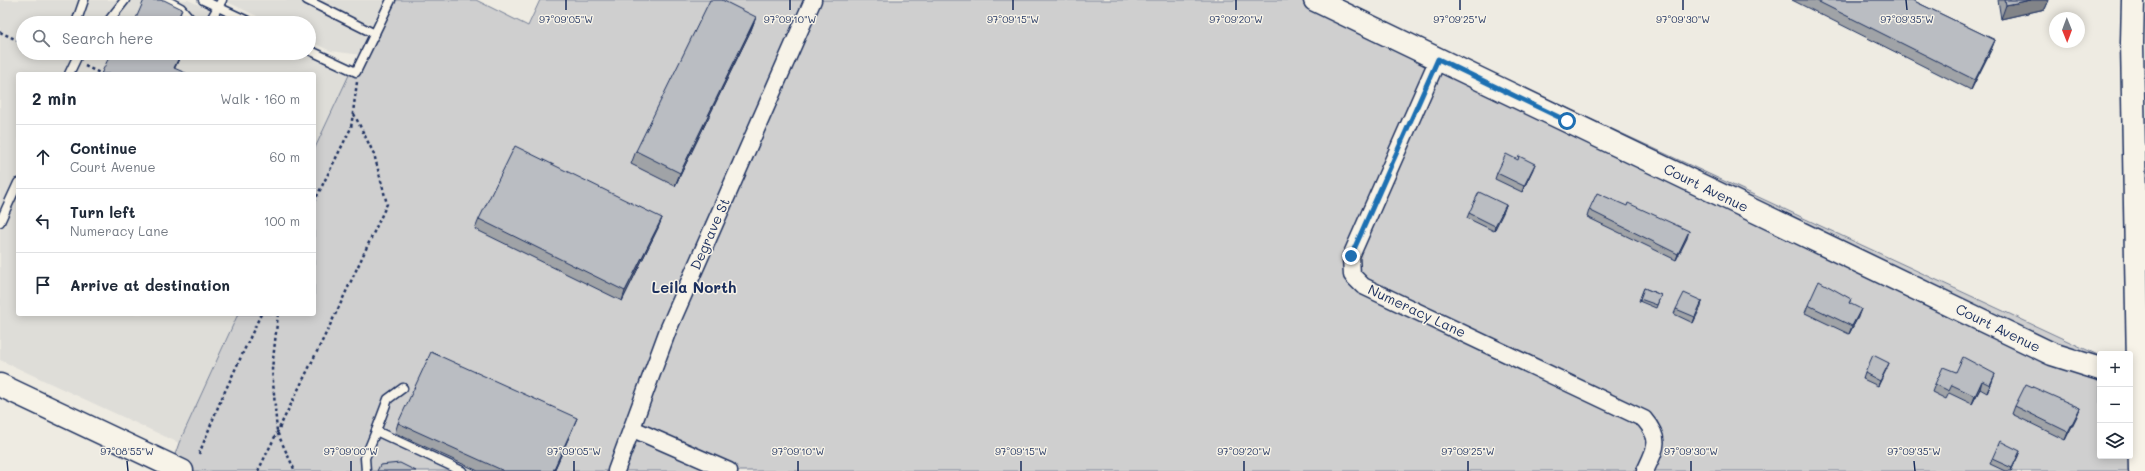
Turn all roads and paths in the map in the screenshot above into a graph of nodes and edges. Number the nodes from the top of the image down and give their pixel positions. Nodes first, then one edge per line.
1 (84, 0) edge
2 (124, 0) edge
3 (166, 0) edge
4 (203, 0) edge
5 (307, 0) edge
6 (391, 0) edge
7 (813, 0) edge
8 (1315, 0) edge
9 (2124, 0) edge
10 (2133, 0) edge
11 (220, 4) edge
12 (78, 16) edge
13 (112, 16) edge
14 (188, 16) edge
15 (213, 16) edge
16 (240, 16) edge
17 (0, 32) edge
18 (375, 34) junction
19 (16, 40) edge
20 (2134, 41) junction
21 (316, 53) edge
22 (1438, 59) junction
23 (76, 60) edge
24 (70, 72) edge
25 (356, 72) junction
26 (354, 114) junction
27 (16, 187) edge
28 (316, 198) edge
29 (0, 222) edge
30 (260, 316) edge
31 (278, 316) edge
32 (2141, 329) edge
33 (2097, 368) edge
34 (2137, 374) edge
35 (0, 385) edge
36 (403, 388) dead end
37 (633, 429) junction
38 (2142, 430) edge
39 (376, 431) junction
40 (277, 432) junction
41 (199, 454) dead end
42 (182, 471) edge
43 (258, 471) edge
44 (295, 471) edge
45 (366, 471) edge
46 (462, 471) edge
47 (616, 471) edge
48 (729, 471) edge
49 (1645, 471) edge
50 (2140, 471) edge

1 - 12 lane
2 - 13 lane
3 - 14 lane
4 - 11 lane
5 - 18 lane
6 - 18 lane
7 - 37 street, Degrave St
8 - 22 street, Court Avenue
9 - 20 street
10 - 20 street
11 - 15 lane
11 - 16 lane
17 - 19 path
18 - 25 lane
20 - 32 street
21 - 25 lane
22 - 33 street, Court Avenue
22 - 49 street, Numeracy Lane
23 - 24 lane
25 - 26 path
26 - 28 path
26 - 40 path
27 - 29 lane
30 - 41 path
31 - 40 path
32 - 34 street
34 - 38 street
35 - 42 street
36 - 39 lane
37 - 47 street, Degrave St
37 - 48 street
38 - 50 street
39 - 45 lane
39 - 46 lane
40 - 43 path
40 - 44 path

